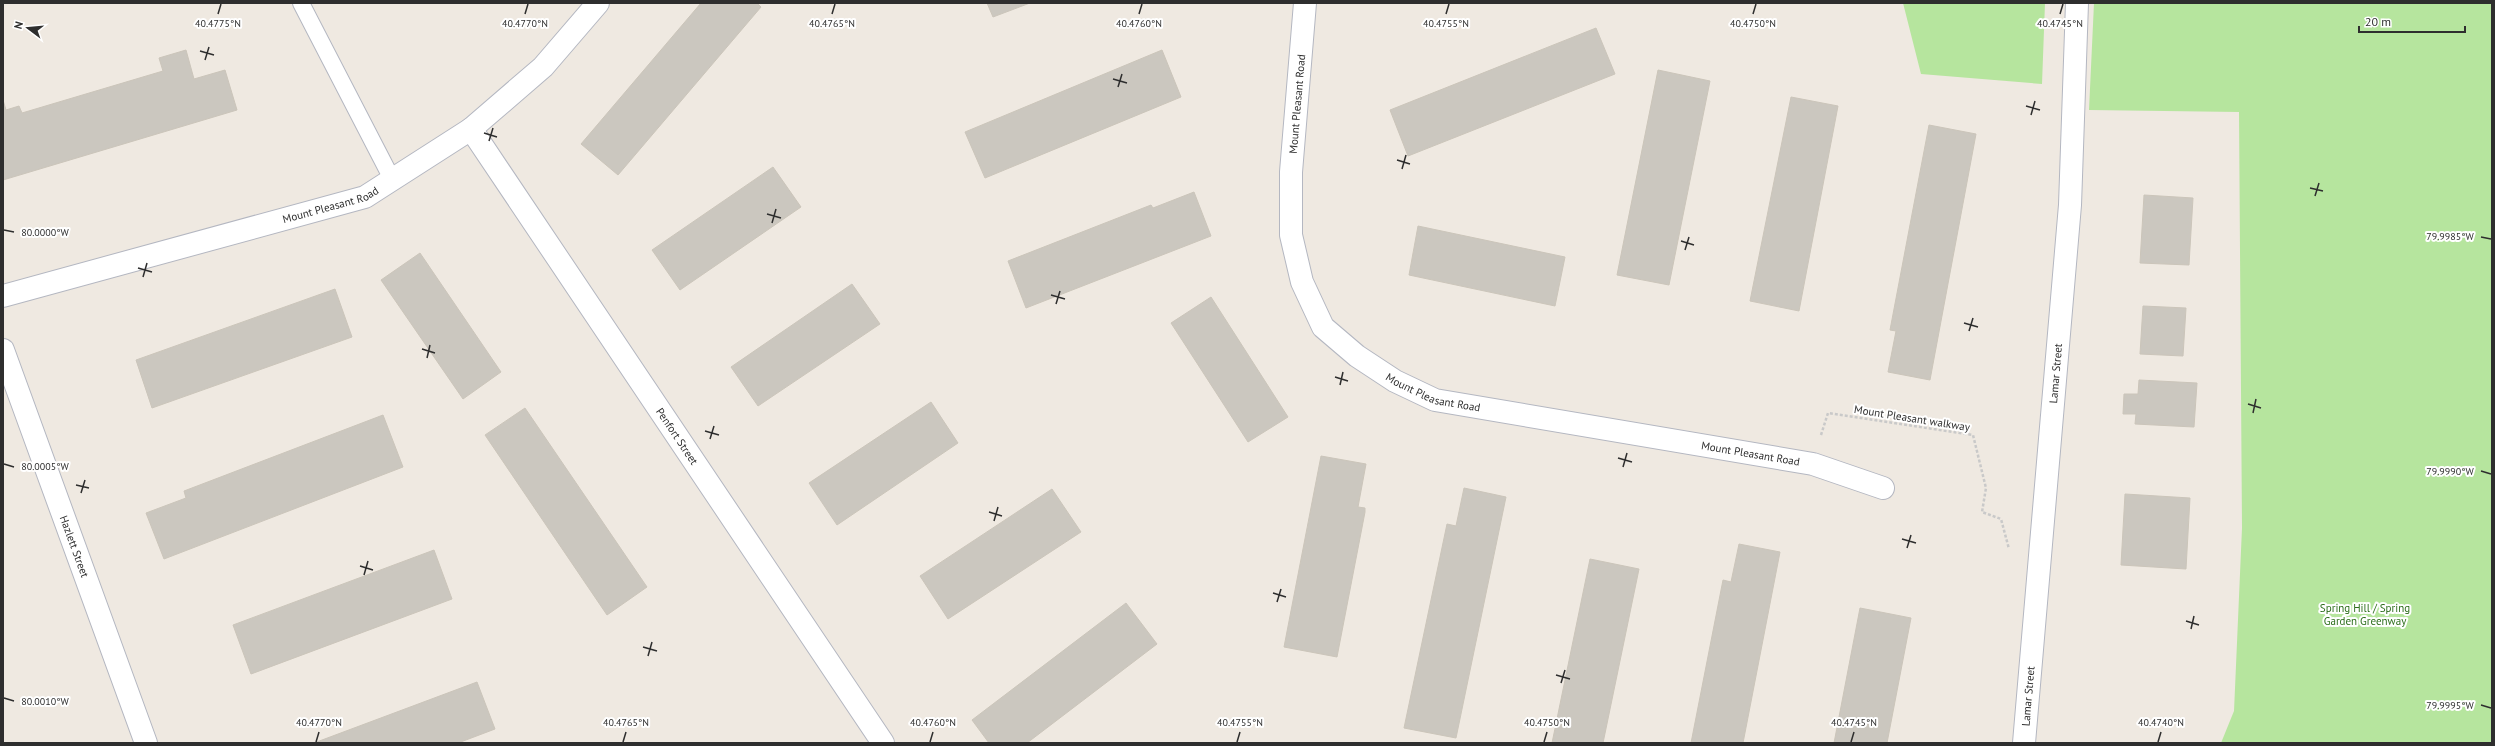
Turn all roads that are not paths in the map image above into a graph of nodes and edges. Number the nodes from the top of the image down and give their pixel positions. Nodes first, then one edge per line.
1 (302, 3) edge
2 (598, 3) edge
3 (1305, 3) edge
4 (2077, 3) edge
5 (471, 129) junction
6 (392, 179) junction
7 (3, 296) edge
8 (3, 350) edge
9 (1883, 488) dead end
10 (146, 743) edge
11 (883, 743) edge
12 (2024, 743) edge

1 - 6 lane
2 - 5 street, Mount Pleasant Road
3 - 9 street, Mount Pleasant Road
4 - 12 street, Lamar Street
5 - 6 street, Mount Pleasant Road
5 - 11 street, Penfort Street
6 - 7 street, Mount Pleasant Road
8 - 10 street, Hazlett Street

